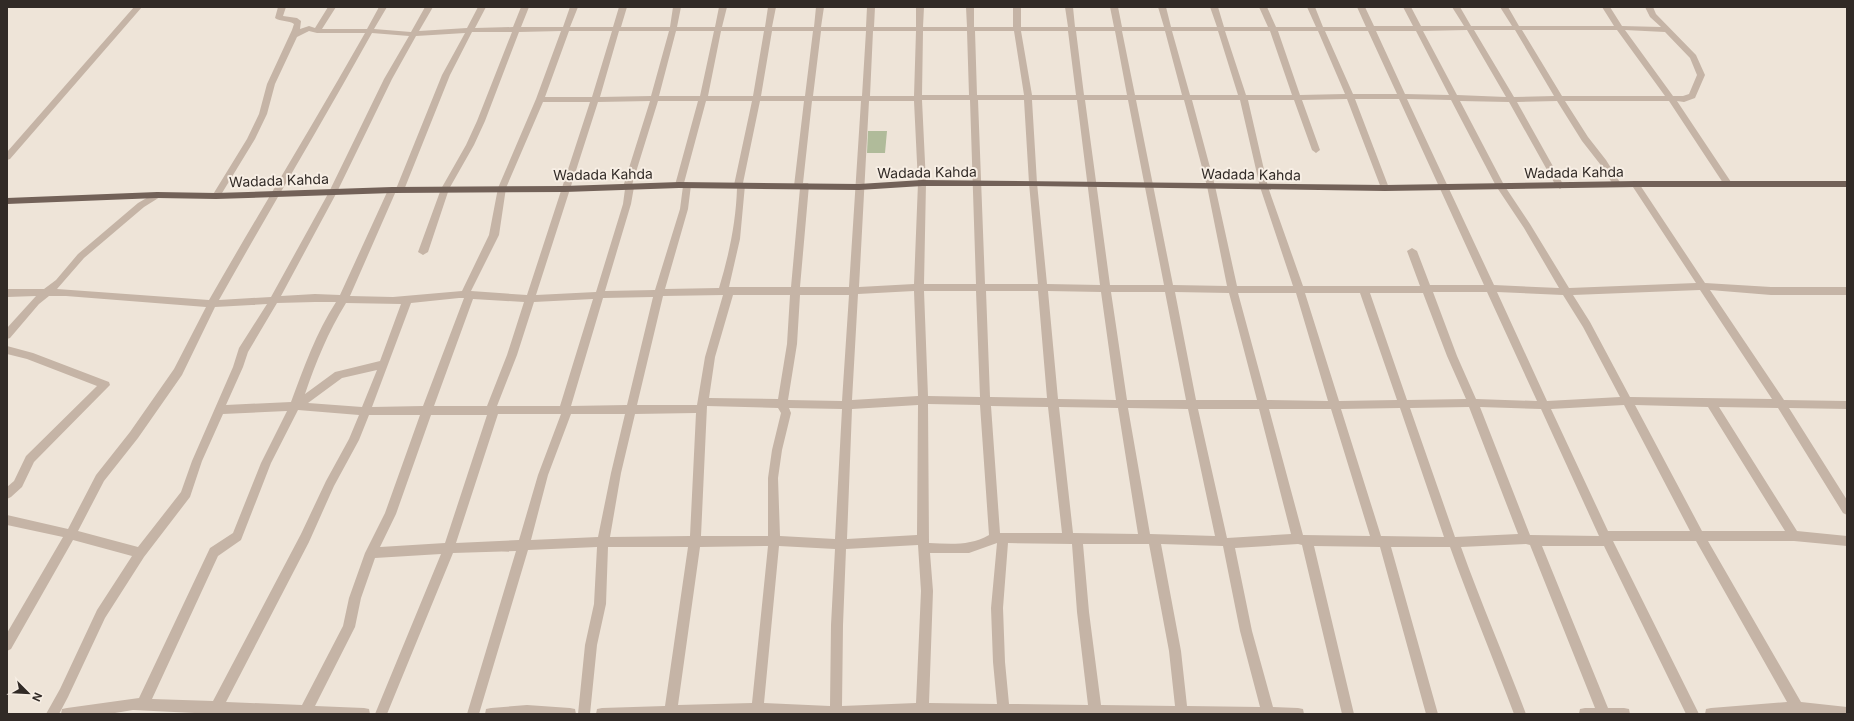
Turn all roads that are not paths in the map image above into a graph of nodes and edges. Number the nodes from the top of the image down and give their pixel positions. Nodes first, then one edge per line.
1 (138, 7) edge
2 (282, 7) edge
3 (332, 7) edge
4 (383, 7) edge
5 (429, 7) edge
6 (482, 7) edge
7 (525, 7) edge
8 (574, 7) edge
9 (624, 7) edge
10 (677, 7) edge
11 (723, 7) edge
12 (772, 7) edge
13 (820, 7) edge
14 (871, 7) edge
15 (920, 7) edge
16 (970, 7) edge
17 (1017, 7) edge
18 (1069, 7) edge
19 (1114, 7) edge
20 (1162, 7) edge
21 (1214, 7) edge
22 (1263, 7) edge
23 (1311, 7) edge
24 (1361, 7) edge
25 (1407, 7) edge
26 (1456, 7) edge
27 (1504, 7) edge
28 (1606, 7) edge
29 (1648, 7) edge
30 (1073, 28) junction
31 (1372, 28) junction
32 (1419, 28) junction
33 (1516, 28) junction
34 (565, 29) junction
35 (617, 29) junction
36 (673, 29) junction
37 (718, 29) junction
38 (768, 29) junction
39 (869, 29) junction
40 (920, 29) junction
41 (971, 29) junction
42 (1017, 29) junction
43 (1118, 29) junction
44 (1167, 29) junction
45 (1221, 29) junction
46 (1273, 29) junction
47 (1320, 29) junction
48 (1468, 29) junction
49 (1620, 29) junction
50 (470, 30) junction
51 (817, 30) junction
52 (1667, 30) junction
53 (317, 31) junction
54 (370, 31) junction
55 (515, 31) junction
56 (414, 34) junction
57 (294, 35) junction
58 (1404, 96) junction
59 (974, 97) junction
60 (1028, 97) junction
61 (1081, 97) junction
62 (1350, 97) junction
63 (540, 98) junction
64 (654, 98) junction
65 (703, 98) junction
66 (756, 98) junction
67 (918, 98) junction
68 (1132, 98) junction
69 (1186, 98) junction
70 (1243, 98) junction
71 (1296, 98) junction
72 (1455, 98) junction
73 (1561, 98) junction
74 (808, 99) junction
75 (865, 99) junction
76 (1671, 99) junction
77 (596, 100) junction
78 (1511, 100) junction
79 (1316, 150) dead end
80 (7, 158) edge
81 (1033, 183) junction
82 (922, 184) junction
83 (976, 184) junction
84 (1091, 184) junction
85 (1617, 184) junction
86 (1635, 184) junction
87 (1728, 184) junction
88 (1847, 184) edge
89 (683, 185) junction
90 (740, 185) junction
91 (1150, 185) junction
92 (802, 186) junction
93 (1211, 186) junction
94 (1500, 186) junction
95 (1560, 186) junction
96 (628, 187) junction
97 (859, 187) junction
98 (1264, 187) junction
99 (502, 188) junction
100 (1385, 188) junction
101 (1444, 188) junction
102 (445, 189) junction
103 (565, 189) junction
104 (396, 190) junction
105 (333, 192) junction
106 (275, 193) junction
107 (158, 196) junction
108 (216, 196) junction
109 (7, 202) edge
110 (1412, 251) dead end
111 (423, 252) dead end
112 (1703, 286) junction
113 (919, 287) junction
114 (980, 288) junction
115 (1043, 288) junction
116 (1491, 288) junction
117 (1106, 289) junction
118 (1299, 289) junction
119 (1426, 289) junction
120 (796, 290) junction
121 (1170, 290) junction
122 (1233, 290) junction
123 (1364, 290) junction
124 (726, 291) junction
125 (853, 291) junction
126 (1847, 291) edge
127 (47, 292) junction
128 (1566, 292) junction
129 (7, 293) edge
130 (659, 293) junction
131 (468, 295) junction
132 (599, 295) junction
133 (529, 299) junction
134 (274, 300) junction
135 (343, 300) junction
136 (407, 300) junction
137 (212, 304) junction
138 (7, 334) edge
139 (7, 350) edge
140 (384, 364) junction
141 (923, 400) junction
142 (985, 401) junction
143 (1628, 401) junction
144 (1053, 403) junction
145 (1474, 403) junction
146 (1711, 403) junction
147 (782, 404) junction
148 (1122, 404) junction
149 (1192, 404) junction
150 (1404, 404) junction
151 (1781, 404) junction
152 (1847, 404) edge
153 (702, 405) junction
154 (847, 405) junction
155 (1262, 405) junction
156 (1335, 405) junction
157 (1543, 405) junction
158 (296, 406) junction
159 (428, 409) junction
160 (220, 410) junction
161 (492, 410) junction
162 (630, 410) junction
163 (365, 411) junction
164 (565, 411) junction
165 (7, 494) edge
166 (1847, 510) edge
167 (7, 520) edge
168 (71, 534) junction
169 (1699, 536) junction
170 (1794, 536) junction
171 (999, 538) junction
172 (1606, 538) junction
173 (1073, 539) junction
174 (1149, 539) junction
175 (1303, 540) junction
176 (1530, 540) junction
177 (695, 541) junction
178 (774, 541) junction
179 (1380, 541) junction
180 (1847, 541) edge
181 (603, 542) junction
182 (1225, 542) junction
183 (1452, 542) junction
184 (524, 544) junction
185 (841, 544) junction
186 (924, 544) junction
187 (450, 548) junction
188 (140, 553) junction
189 (371, 553) junction
190 (7, 645) edge
191 (143, 704) junction
192 (216, 708) junction
193 (1799, 711) edge
194 (670, 712) edge
195 (757, 712) edge
196 (922, 712) edge
197 (1004, 712) edge
198 (1096, 712) edge
199 (304, 713) edge
200 (836, 713) edge
201 (1182, 713) edge
202 (1268, 713) edge
203 (1847, 713) edge
204 (52, 714) edge
205 (67, 714) edge
206 (364, 714) edge
207 (381, 714) edge
208 (473, 714) edge
209 (491, 714) edge
210 (570, 714) edge
211 (584, 714) edge
212 (602, 714) edge
213 (1298, 714) edge
214 (1348, 714) edge
215 (1432, 714) edge
216 (1520, 714) edge
217 (1585, 714) edge
218 (1604, 714) edge
219 (1624, 714) edge
220 (1693, 714) edge
221 (1711, 714) edge

1 - 80 street
2 - 57 street
3 - 53 street
4 - 54 street
5 - 56 street
6 - 50 street
7 - 55 street
8 - 34 street
9 - 35 street
10 - 36 street
11 - 37 street
12 - 38 street
13 - 51 street
14 - 39 street
15 - 40 street
16 - 41 street
17 - 42 street
18 - 30 street
19 - 43 street
20 - 44 street
21 - 45 street
22 - 46 street
23 - 47 street
24 - 31 street
25 - 32 street
26 - 48 street
27 - 33 street
28 - 49 street
29 - 52 street
30 - 42 street
30 - 43 street
30 - 61 street
31 - 32 street
31 - 47 street
31 - 58 street
32 - 48 street
32 - 72 street
33 - 48 street
33 - 49 street
33 - 73 street
34 - 35 street
34 - 55 street
34 - 63 street
35 - 36 street
35 - 77 street
36 - 37 street
36 - 64 street
37 - 38 street
37 - 65 street
38 - 51 street
38 - 66 street
39 - 40 street
39 - 51 street
39 - 75 street
40 - 41 street
40 - 67 street
41 - 42 street
41 - 59 street
42 - 60 street
43 - 44 street
43 - 68 street
44 - 45 street
44 - 69 street
45 - 46 street
45 - 70 street
46 - 47 street
46 - 71 street
47 - 62 street
48 - 78 street
49 - 52 street
49 - 76 street
50 - 55 street
50 - 56 street
50 - 104 street
51 - 74 street
52 - 76 street
53 - 54 street
53 - 57 street
54 - 56 street
54 - 106 street
55 - 102 street
56 - 105 street
57 - 108 street
58 - 62 street
58 - 72 street
58 - 101 street
59 - 60 street
59 - 67 street
59 - 83 street
60 - 61 street
60 - 81 street
61 - 68 street
61 - 84 street
62 - 71 street
62 - 100 street
63 - 77 street
63 - 99 street
64 - 65 street
64 - 77 street
64 - 96 street
65 - 66 street
65 - 89 street
66 - 74 street
66 - 90 street
67 - 75 street
67 - 82 street
68 - 69 street
68 - 91 street
69 - 70 street
69 - 93 street
70 - 71 street
70 - 98 street
71 - 79 street
72 - 78 street
72 - 94 street
73 - 76 street
73 - 78 street
73 - 85 street
74 - 75 street
74 - 92 street
75 - 97 street
76 - 87 street
77 - 103 street
78 - 95 street
81 - 83 main road, Wadada Kahda
81 - 84 main road, Wadada Kahda
81 - 115 street
82 - 83 main road, Wadada Kahda
82 - 97 main road, Wadada Kahda
82 - 113 street
83 - 114 street
84 - 91 main road, Wadada Kahda
84 - 117 street
85 - 86 main road, Wadada Kahda
85 - 95 main road, Wadada Kahda
86 - 87 main road, Wadada Kahda
86 - 112 street
87 - 88 main road, Wadada Kahda
89 - 90 main road, Wadada Kahda
89 - 96 main road, Wadada Kahda
89 - 130 street
90 - 92 main road, Wadada Kahda
90 - 124 street
91 - 93 main road, Wadada Kahda
91 - 121 street
92 - 97 main road, Wadada Kahda
92 - 120 street
93 - 98 main road, Wadada Kahda
93 - 122 street
94 - 95 main road, Wadada Kahda
94 - 101 main road, Wadada Kahda
94 - 128 street
96 - 103 main road, Wadada Kahda
96 - 132 street
97 - 125 street
98 - 100 main road, Wadada Kahda
98 - 118 street
99 - 102 main road, Wadada Kahda
99 - 103 main road, Wadada Kahda
99 - 131 street
100 - 101 main road, Wadada Kahda
101 - 116 street
102 - 104 main road, Wadada Kahda
102 - 111 street
103 - 133 street
104 - 105 main road, Wadada Kahda
104 - 135 street
105 - 106 main road, Wadada Kahda
105 - 134 street
106 - 108 main road, Wadada Kahda
106 - 137 street
107 - 108 main road, Wadada Kahda
107 - 109 main road, Wadada Kahda
107 - 127 street
110 - 119 street
112 - 126 street
112 - 128 street
112 - 151 street
113 - 114 street
113 - 125 street
113 - 141 street
114 - 115 street
114 - 142 street
115 - 117 street
115 - 144 street
116 - 119 street
116 - 128 street
116 - 157 street
117 - 121 street
117 - 148 street
118 - 122 street
118 - 123 street
118 - 156 street
119 - 123 street
119 - 145 street
120 - 124 street
120 - 125 street
120 - 147 street
121 - 122 street
121 - 149 street
122 - 155 street
123 - 150 street
124 - 130 street
124 - 153 street
125 - 154 street
127 - 129 street
127 - 137 street
127 - 138 street
128 - 143 street
130 - 132 street
130 - 162 street
131 - 133 street
131 - 136 street
131 - 159 street
132 - 133 street
132 - 164 street
133 - 161 street
134 - 135 street
134 - 137 street
134 - 160 street
135 - 136 street
135 - 158 street
136 - 140 street
137 - 168 street
139 - 165 street
140 - 158 street
140 - 163 street
141 - 142 street
141 - 154 street
141 - 186 street
142 - 144 street
142 - 171 street
143 - 146 street
143 - 157 street
143 - 169 street
144 - 148 street
144 - 173 street
145 - 150 street
145 - 157 street
145 - 176 street
146 - 151 street
146 - 170 street
147 - 153 street
147 - 154 street
147 - 178 street
148 - 149 street
148 - 174 street
149 - 155 street
149 - 182 street
150 - 156 street
150 - 183 street
151 - 152 street
151 - 166 street
153 - 162 street
153 - 177 street
154 - 185 street
155 - 156 street
155 - 175 street
156 - 179 street
157 - 172 street
158 - 160 street
158 - 163 street
158 - 191 street
159 - 161 street
159 - 163 street
159 - 189 street
160 - 188 street
161 - 164 street
161 - 187 street
162 - 164 street
162 - 181 street
163 - 192 street
164 - 184 street
167 - 168 street
168 - 188 street
168 - 190 street
169 - 170 street
169 - 172 street
169 - 193 street
170 - 180 street
171 - 173 street
171 - 186 street
171 - 197 street
172 - 176 street
172 - 220 street
173 - 174 street
173 - 198 street
174 - 182 street
174 - 201 street
175 - 179 street
175 - 182 street
175 - 214 street
176 - 183 street
176 - 218 street
177 - 178 street
177 - 181 street
177 - 194 street
178 - 185 street
178 - 195 street
179 - 183 street
179 - 215 street
181 - 184 street
181 - 211 street
182 - 202 street
183 - 216 street
184 - 187 street
184 - 208 street
185 - 186 street
185 - 200 street
186 - 196 street
187 - 189 street
187 - 207 street
188 - 204 street
189 - 199 street
191 - 192 street
191 - 205 street
192 - 199 street
193 - 203 street
193 - 221 street
194 - 195 street
194 - 212 street
195 - 200 street
196 - 197 street
196 - 200 street
197 - 198 street
198 - 201 street
199 - 206 street
201 - 202 street
202 - 213 street
209 - 210 street
217 - 218 street
218 - 219 street

